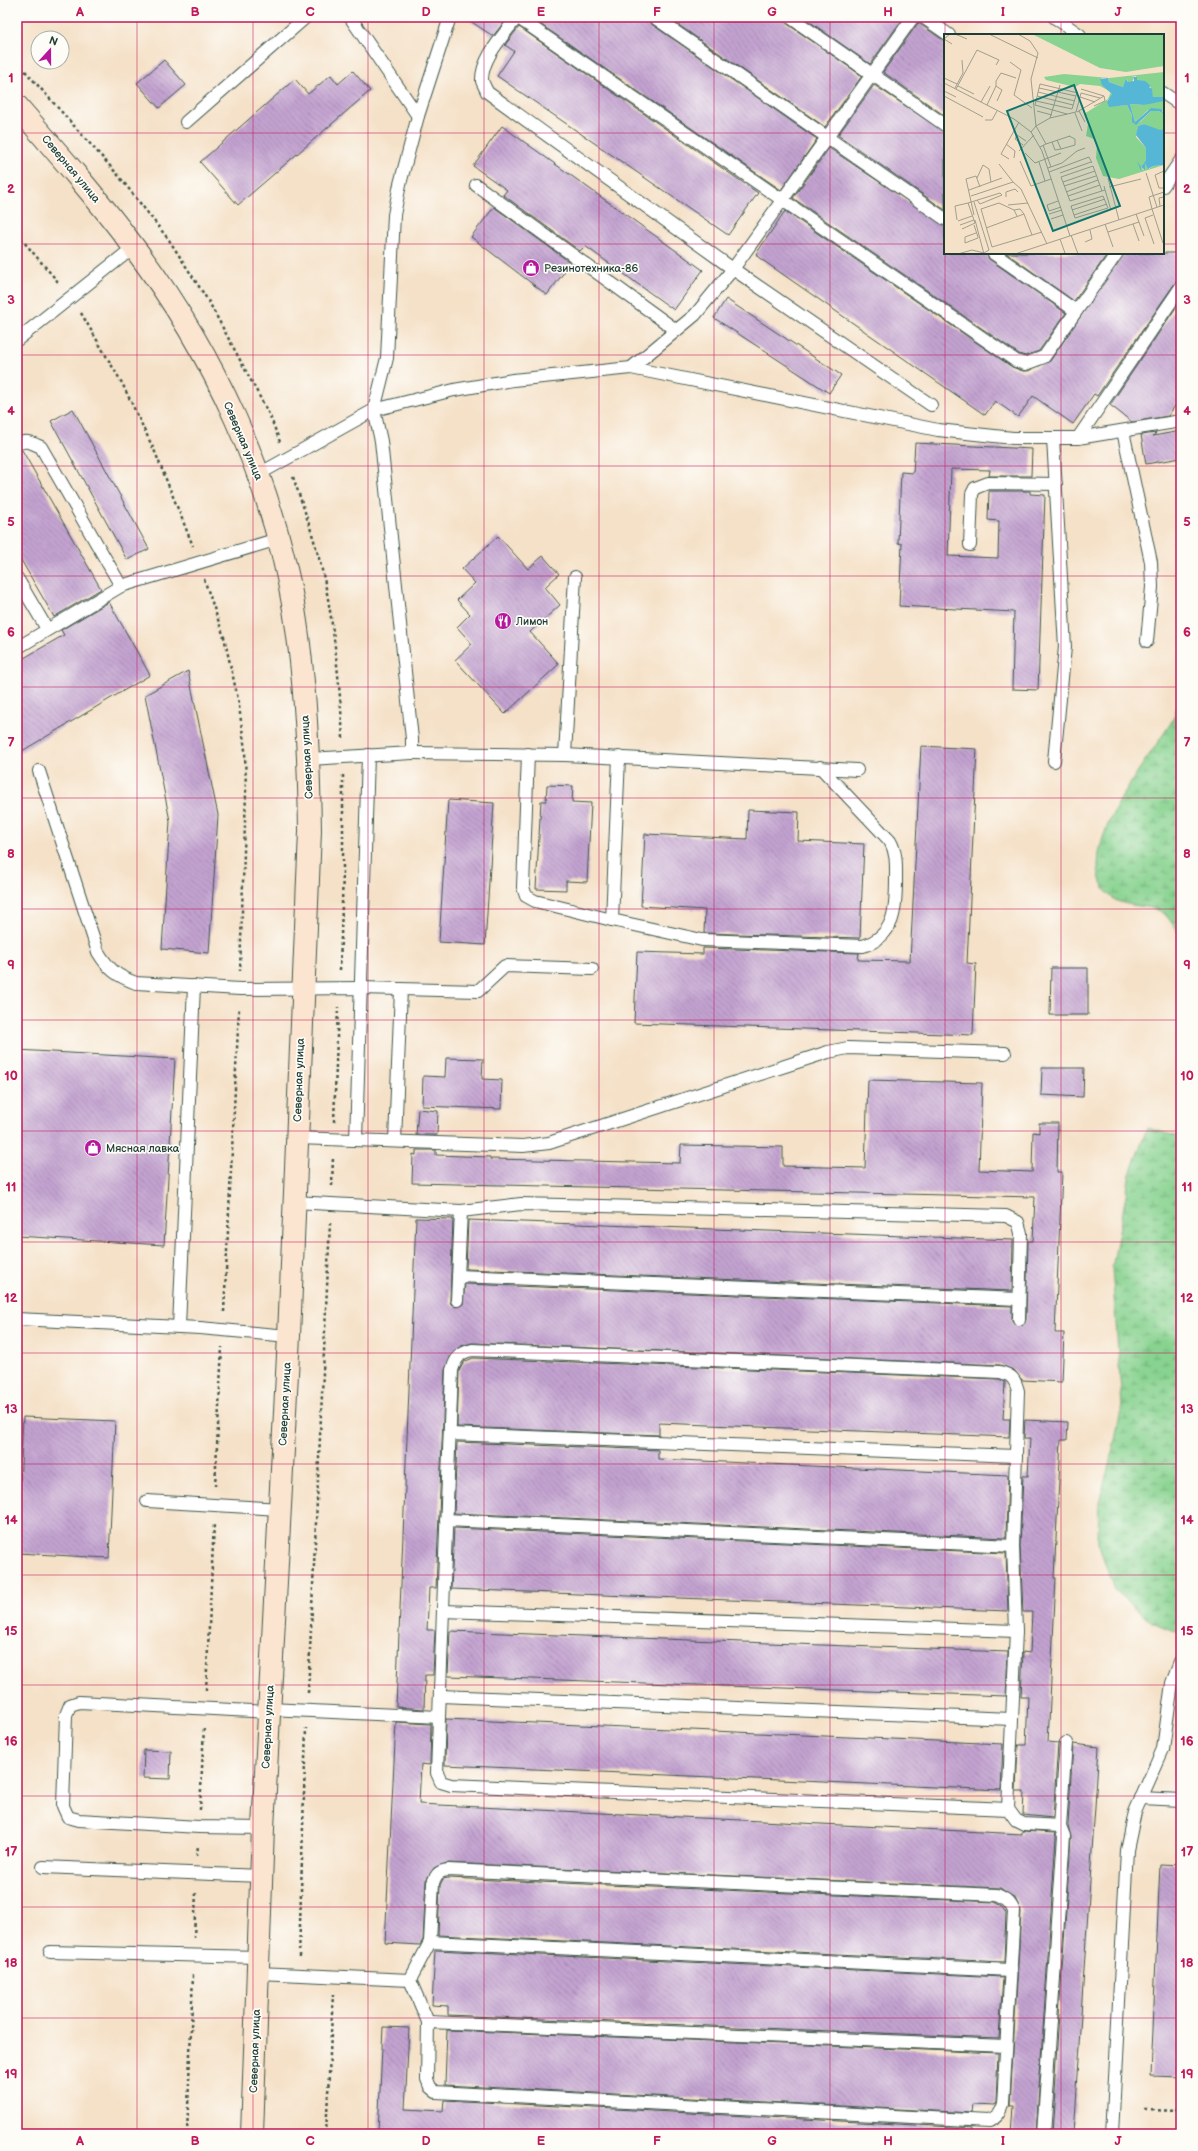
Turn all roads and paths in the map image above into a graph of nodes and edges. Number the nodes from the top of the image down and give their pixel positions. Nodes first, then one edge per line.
1 (306, 17) edge
2 (350, 17) edge
3 (450, 17) edge
4 (517, 17) edge
5 (654, 17) edge
6 (790, 17) edge
7 (913, 17) edge
8 (923, 17) edge
9 (1054, 17) edge
10 (948, 34) edge
11 (1079, 34) edge
12 (872, 74) junction
13 (1164, 94) edge
14 (1181, 105) edge
15 (17, 106) edge
16 (418, 116) junction
17 (186, 122) dead end
18 (944, 124) edge
19 (827, 138) junction
20 (1181, 160) edge
21 (1164, 184) edge
22 (476, 186) dead end
23 (783, 200) junction
24 (944, 218) edge
25 (134, 247) junction
26 (994, 254) edge
27 (1115, 254) edge
28 (734, 269) junction
29 (1181, 288) edge
30 (1076, 311) junction
31 (676, 330) junction
32 (17, 340) edge
33 (631, 368) junction
34 (932, 404) dead end
35 (374, 410) junction
36 (1181, 421) edge
37 (1123, 431) junction
38 (1053, 438) junction
39 (1078, 438) junction
40 (17, 444) edge
41 (259, 474) junction
42 (1056, 484) junction
43 (278, 539) junction
44 (970, 545) dead end
45 (575, 577) dead end
46 (17, 578) edge
47 (121, 586) junction
48 (47, 629) junction
49 (1147, 642) dead end
50 (17, 648) edge
51 (412, 753) junction
52 (528, 754) junction
53 (368, 755) junction
54 (565, 755) junction
55 (619, 758) junction
56 (309, 759) junction
57 (1054, 761) dead end
58 (820, 767) junction
59 (857, 770) dead end
60 (39, 771) dead end
61 (612, 920) junction
62 (592, 969) dead end
63 (194, 986) junction
64 (361, 988) junction
65 (303, 989) junction
66 (401, 989) junction
67 (1005, 1053) dead end
68 (297, 1138) junction
69 (356, 1140) junction
70 (395, 1141) junction
71 (294, 1202) junction
72 (461, 1211) junction
73 (458, 1276) junction
74 (1019, 1299) junction
75 (457, 1300) dead end
76 (17, 1318) edge
77 (1019, 1319) dead end
78 (179, 1327) junction
79 (289, 1336) junction
80 (450, 1434) junction
81 (1016, 1456) junction
82 (147, 1501) dead end
83 (280, 1509) junction
84 (446, 1520) junction
85 (1013, 1546) junction
86 (443, 1611) junction
87 (1016, 1632) junction
88 (1181, 1660) edge
89 (440, 1696) junction
90 (269, 1711) junction
91 (439, 1717) junction
92 (1012, 1719) junction
93 (1066, 1743) dead end
94 (1141, 1798) junction
95 (1181, 1800) edge
96 (1008, 1809) junction
97 (1060, 1826) junction
98 (263, 1828) junction
99 (43, 1867) dead end
100 (261, 1876) junction
101 (430, 1942) junction
102 (50, 1952) dead end
103 (258, 1965) junction
104 (1010, 1970) junction
105 (410, 1980) junction
106 (428, 2022) junction
107 (1006, 2046) junction
108 (1145, 2109) dead end
109 (1181, 2110) edge
110 (252, 2134) edge
111 (1043, 2134) edge
112 (1112, 2134) edge

1 - 17 lane
2 - 16 lane
3 - 16 lane
4 - 23 lane
4 - 28 lane
5 - 19 lane
6 - 12 lane
7 - 12 lane
8 - 10 lane
9 - 11 lane
12 - 18 lane
12 - 19 lane
13 - 14 lane
15 - 25 main road, Северная улица
16 - 35 lane
19 - 23 lane
19 - 24 lane
20 - 21 lane
22 - 31 lane
23 - 28 lane
23 - 30 lane
25 - 32 lane
25 - 41 main road, Северная улица
26 - 30 lane
27 - 30 lane
28 - 31 lane
28 - 34 lane
29 - 39 lane
31 - 33 lane
33 - 35 lane
33 - 38 lane
35 - 41 lane
35 - 51 lane
36 - 37 lane
37 - 39 lane
37 - 49 lane
38 - 39 lane
38 - 42 lane
40 - 47 lane
41 - 43 main road, Северная улица
42 - 44 lane
42 - 57 lane
43 - 47 lane
43 - 56 main road, Северная улица
45 - 54 lane
46 - 48 lane
47 - 48 lane
48 - 50 lane
51 - 52 lane
51 - 53 lane
52 - 54 lane
52 - 61 lane
53 - 56 lane
53 - 64 lane
54 - 55 lane
55 - 58 lane
55 - 61 lane
56 - 65 main road, Северная улица
58 - 59 lane
58 - 61 lane
60 - 63 lane
62 - 66 lane
63 - 65 lane
63 - 78 lane
64 - 65 lane
64 - 66 lane
64 - 69 lane
65 - 68 main road, Северная улица
66 - 70 lane
67 - 70 lane
68 - 69 lane
68 - 71 main road, Северная улица
69 - 70 lane
71 - 72 lane
71 - 79 main road, Северная улица
72 - 73 lane
72 - 74 lane
73 - 74 lane
73 - 75 lane
74 - 77 lane
76 - 78 lane
78 - 79 lane
79 - 83 main road, Северная улица
80 - 81 lane
80 - 81 lane
80 - 84 lane
81 - 85 lane
82 - 83 lane
83 - 90 main road, Северная улица
84 - 85 lane
84 - 86 lane
85 - 87 lane
86 - 87 lane
86 - 89 lane
87 - 92 lane
88 - 94 lane
89 - 91 lane
89 - 92 lane
90 - 91 lane
90 - 98 main road, Северная улица
90 - 98 lane
91 - 96 lane
92 - 96 lane
93 - 97 lane
94 - 95 lane
94 - 112 lane
96 - 97 lane
97 - 111 lane
98 - 100 main road, Северная улица
99 - 100 lane
100 - 103 main road, Северная улица
101 - 104 lane
101 - 104 lane
101 - 105 lane
102 - 103 lane
103 - 105 lane
103 - 110 main road, Северная улица
104 - 107 lane
105 - 106 lane
106 - 107 lane
106 - 107 lane
108 - 109 path

